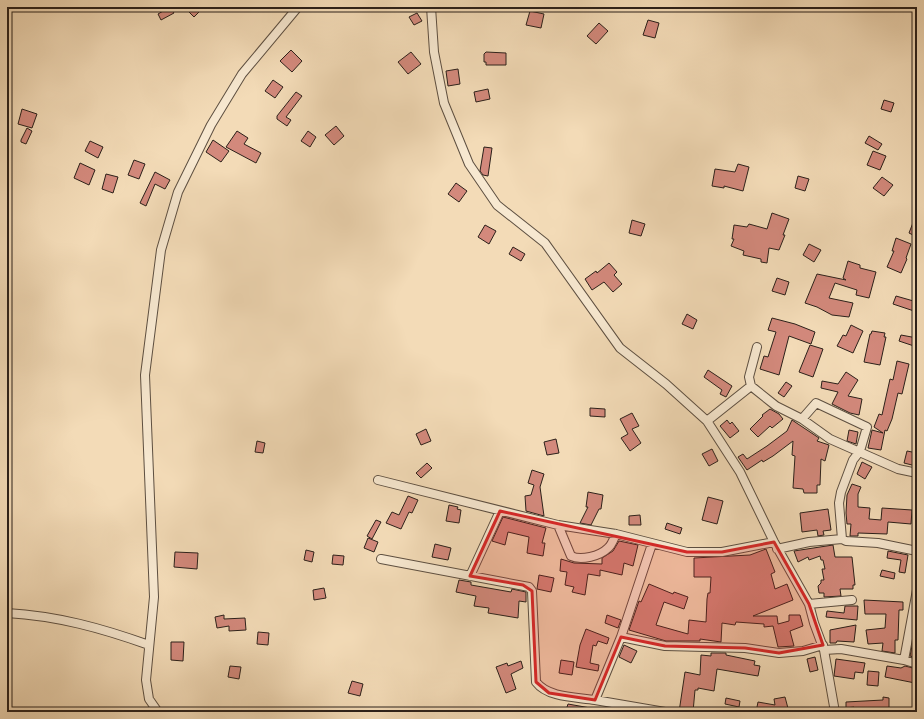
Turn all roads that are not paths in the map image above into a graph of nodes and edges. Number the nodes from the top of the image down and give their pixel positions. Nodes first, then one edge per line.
1 (298, 7) edge
2 (431, 7) edge
3 (757, 347) dead end
4 (751, 386) junction
5 (802, 419) junction
6 (707, 421) junction
7 (860, 451) junction
8 (917, 473) edge
9 (378, 480) dead end
10 (500, 511) junction
11 (558, 525) junction
12 (616, 534) junction
13 (842, 539) junction
14 (652, 544) junction
15 (776, 546) junction
16 (917, 551) edge
17 (381, 559) dead end
18 (470, 576) junction
19 (917, 590) edge
20 (852, 600) dead end
21 (810, 604) junction
22 (7, 613) edge
23 (621, 637) junction
24 (149, 645) junction
25 (824, 648) junction
26 (904, 660) junction
27 (917, 664) edge
28 (595, 700) junction
29 (158, 712) edge
30 (665, 712) edge
31 (836, 712) edge

1 - 24 street
2 - 6 street
3 - 4 street
4 - 5 street
4 - 6 street
5 - 7 street
5 - 7 street
6 - 15 street
7 - 8 street
7 - 13 street
9 - 10 street
10 - 11 street
10 - 18 street
11 - 12 street
11 - 12 street
12 - 14 street
13 - 15 street
13 - 16 street
14 - 15 street
14 - 23 street
15 - 21 street
17 - 18 street
18 - 28 street
19 - 26 street
20 - 21 street
21 - 25 street
22 - 24 street
23 - 25 street
23 - 28 street
24 - 29 street
25 - 26 street
25 - 31 street
26 - 27 street
28 - 30 street

